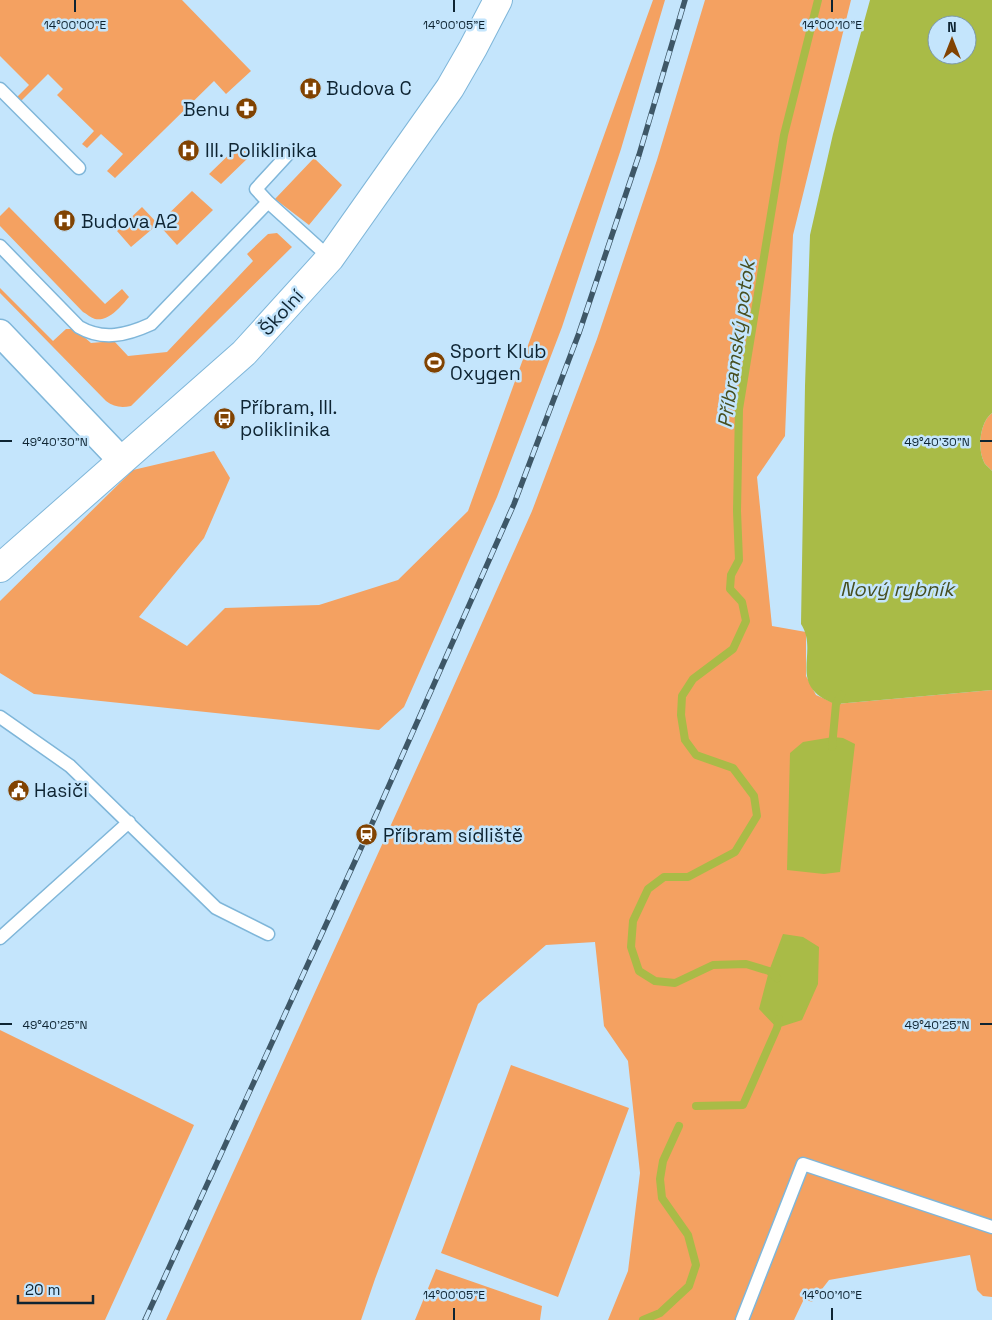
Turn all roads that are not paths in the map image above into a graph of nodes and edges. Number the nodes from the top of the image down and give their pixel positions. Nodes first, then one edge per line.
1 (498, 0) edge
2 (0, 89) edge
3 (290, 152) dead end
4 (79, 168) dead end
5 (268, 202) junction
6 (0, 246) edge
7 (330, 258) junction
8 (4, 344) edge
9 (122, 461) junction
10 (0, 568) edge
11 (0, 717) edge
12 (129, 822) junction
13 (268, 934) dead end
14 (0, 938) edge
15 (992, 1227) edge
16 (742, 1320) edge

1 - 7 street, Školní
2 - 4 lane
3 - 5 lane
5 - 6 lane
5 - 7 lane
7 - 9 street, Školní
8 - 9 street
9 - 10 street, Školní
11 - 12 lane
12 - 13 lane
12 - 14 lane
15 - 16 lane

